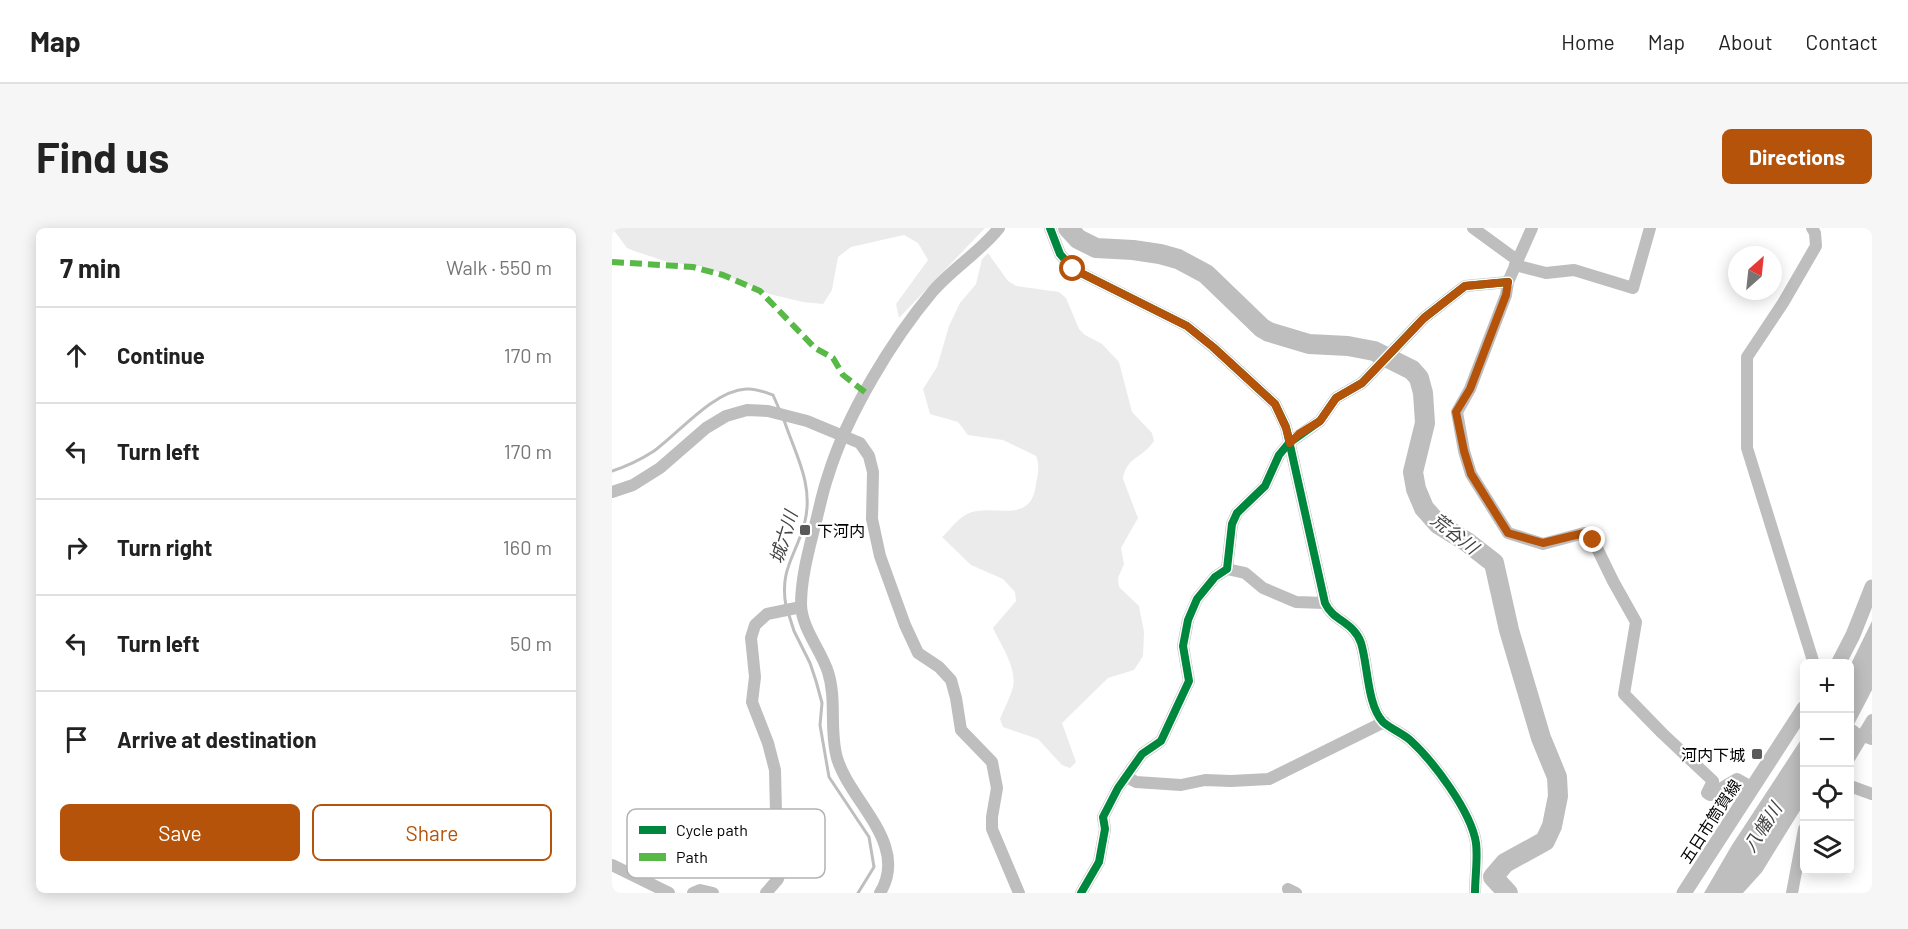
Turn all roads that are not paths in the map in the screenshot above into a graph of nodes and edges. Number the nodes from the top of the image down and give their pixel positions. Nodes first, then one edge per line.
1 (999, 228) edge
2 (1050, 228) edge
3 (1473, 228) edge
4 (1532, 228) edge
5 (1650, 228) edge
6 (1812, 228) edge
7 (1516, 263) junction
8 (1508, 282) junction
9 (844, 435) junction
10 (1290, 443) junction
11 (612, 492) edge
12 (1227, 569) junction
13 (1872, 586) edge
14 (1326, 603) junction
15 (799, 608) junction
16 (1813, 659) edge
17 (1840, 659) edge
18 (1801, 713) edge
19 (1872, 720) edge
20 (1384, 722) junction
21 (1861, 734) edge
22 (1854, 749) edge
23 (1127, 777) junction
24 (1854, 787) edge
25 (1753, 788) junction
26 (1872, 794) edge
27 (776, 809) edge
28 (1800, 850) edge
29 (612, 865) edge
30 (627, 872) edge
31 (638, 878) edge
32 (778, 878) edge
33 (669, 893) edge
34 (693, 893) edge
35 (713, 893) edge
36 (766, 893) edge
37 (880, 893) edge
38 (1019, 893) edge
39 (1081, 893) edge
40 (1475, 893) edge
41 (1684, 893) edge
42 (1792, 893) edge

1 - 9 street
2 - 10 street
3 - 7 street
4 - 7 street
5 - 7 street
6 - 16 street
7 - 8 street
8 - 10 street
8 - 25 street
9 - 11 street
9 - 15 street
9 - 38 street
10 - 12 street
10 - 14 street
12 - 14 street
12 - 23 street
13 - 17 main road
14 - 20 street
15 - 27 street
15 - 37 street
18 - 25 main road, 五日市筒賀線
19 - 21 street
20 - 23 street
20 - 40 street
21 - 22 street
23 - 39 street
24 - 26 street
25 - 41 main road, 五日市筒賀線
28 - 42 street
29 - 30 street
31 - 33 street
32 - 36 street
34 - 35 street

